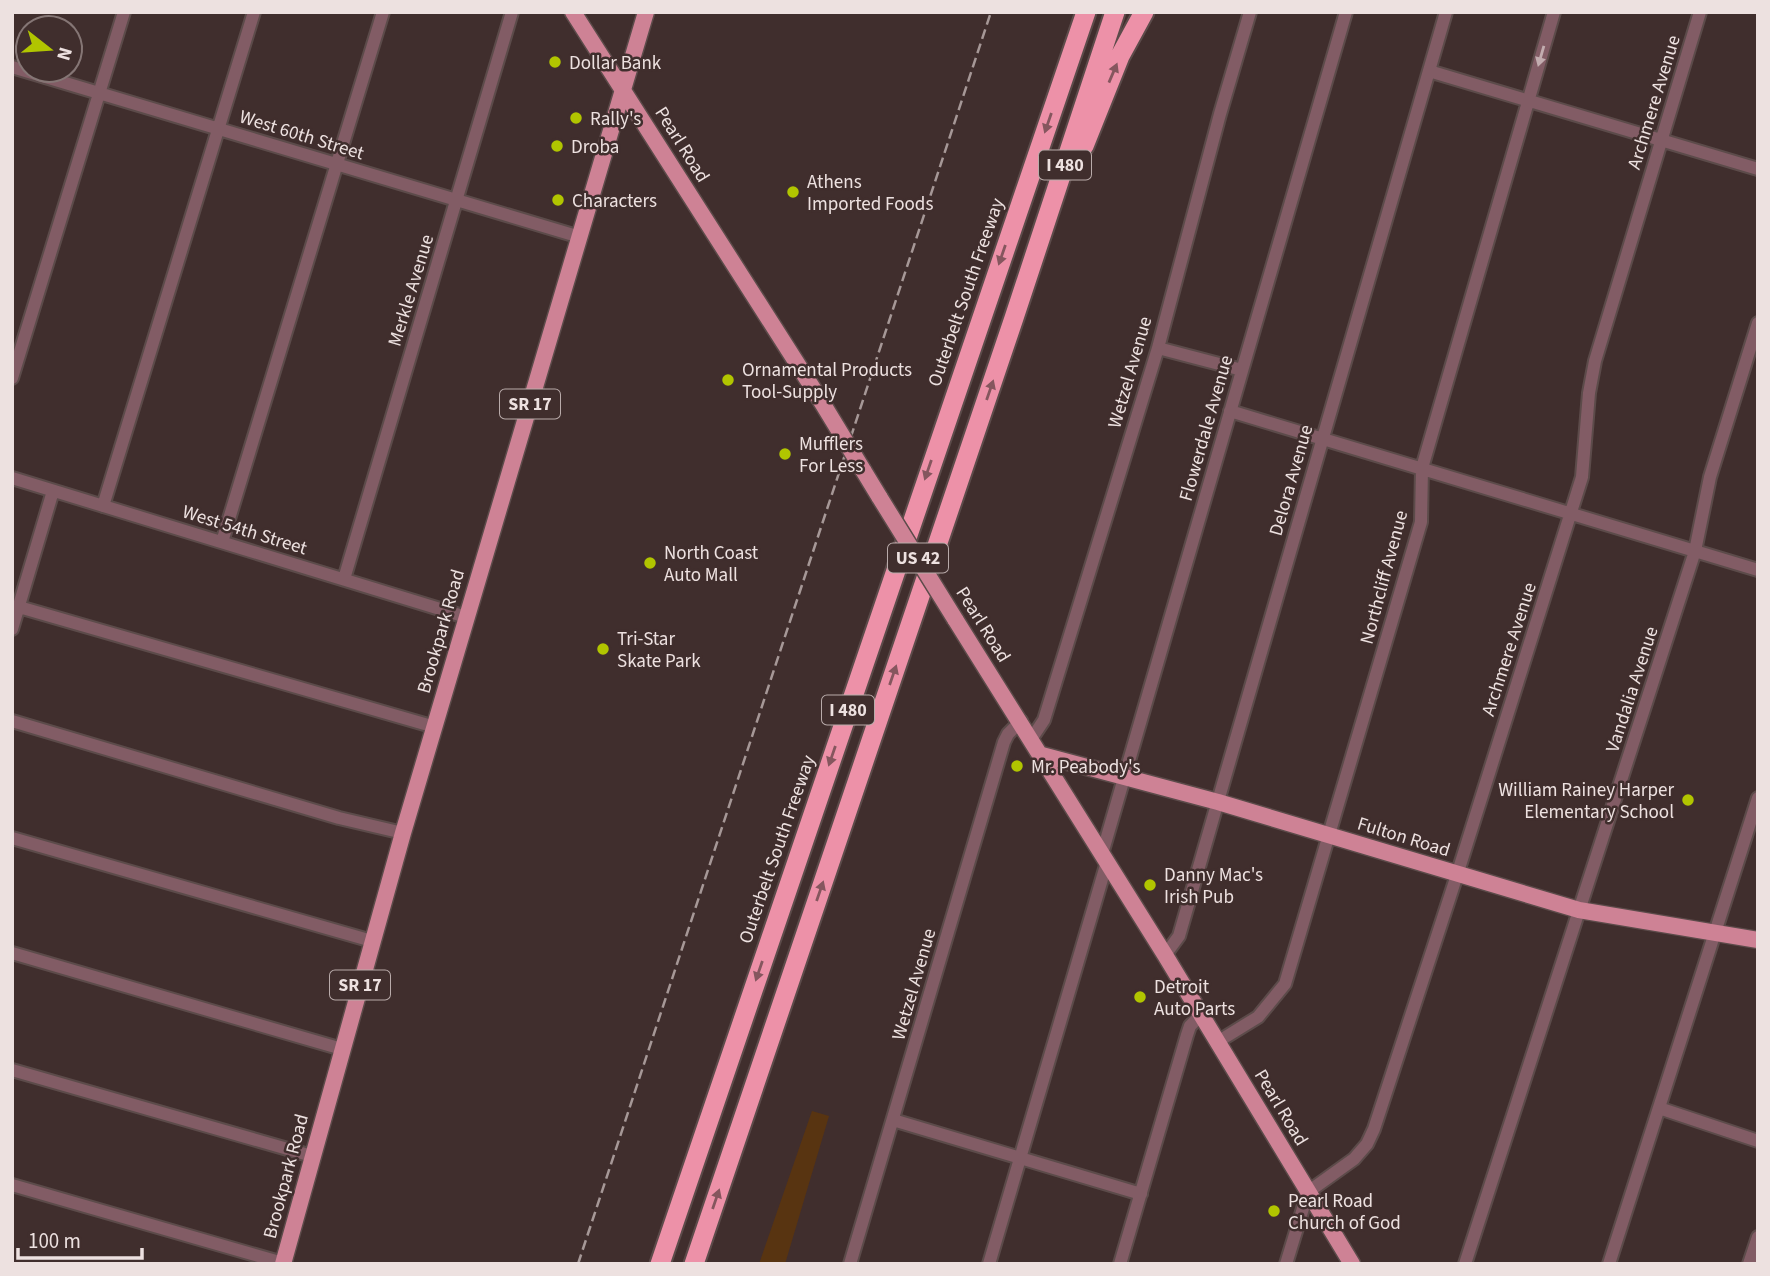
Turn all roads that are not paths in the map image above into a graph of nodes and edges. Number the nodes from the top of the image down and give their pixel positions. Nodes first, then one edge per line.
1 (124, 12) edge
2 (254, 12) edge
3 (383, 12) edge
4 (512, 12) edge
5 (573, 12) edge
6 (646, 12) edge
7 (1086, 12) edge
8 (1115, 12) edge
9 (1144, 12) edge
10 (1250, 12) edge
11 (1346, 12) edge
12 (1446, 12) edge
13 (1554, 12) edge
14 (1700, 12) edge
15 (12, 67) edge
16 (1429, 71) junction
17 (624, 90) junction
18 (100, 92) junction
19 (1528, 100) junction
20 (219, 129) junction
21 (1661, 139) junction
22 (337, 164) junction
23 (1758, 169) edge
24 (457, 201) junction
25 (580, 237) junction
26 (1014, 318) junction
27 (1758, 323) edge
28 (1158, 348) junction
29 (1242, 370) junction
30 (12, 378) edge
31 (1230, 411) junction
32 (1322, 438) junction
33 (1422, 468) junction
34 (12, 478) edge
35 (53, 491) junction
36 (103, 506) junction
37 (1572, 512) junction
38 (222, 542) junction
39 (1695, 551) junction
40 (1758, 570) edge
41 (344, 579) junction
42 (19, 607) junction
43 (466, 617) junction
44 (12, 629) edge
45 (1021, 721) junction
46 (12, 722) edge
47 (435, 727) junction
48 (1032, 738) junction
49 (1042, 755) junction
50 (1125, 775) junction
51 (1758, 798) edge
52 (1218, 802) junction
53 (403, 833) junction
54 (1329, 835) junction
55 (12, 838) edge
56 (1104, 858) junction
57 (1457, 874) junction
58 (1579, 910) junction
59 (1715, 933) junction
60 (1758, 940) edge
61 (372, 941) junction
62 (12, 953) edge
63 (1165, 955) junction
64 (1202, 1014) junction
65 (1219, 1041) junction
66 (342, 1049) junction
67 (12, 1070) edge
68 (1659, 1108) junction
69 (893, 1120) junction
70 (1758, 1141) edge
71 (312, 1156) junction
72 (1020, 1158) junction
73 (12, 1185) edge
74 (1308, 1192) junction
75 (1141, 1194) junction
76 (1758, 1237) edge
77 (283, 1263) edge
78 (658, 1264) edge
79 (694, 1264) edge
80 (850, 1264) edge
81 (989, 1264) edge
82 (1120, 1264) edge
83 (1286, 1264) edge
84 (1352, 1264) edge
85 (1465, 1264) edge
86 (1609, 1264) edge
87 (1749, 1264) edge

1 - 18 street
2 - 20 street
3 - 22 street
4 - 24 street, Merkle Avenue
5 - 17 main road, Pearl Road / US 42
6 - 17 main road, Brookpark Road / SR 17
7 -> 78 highway, Outerbelt South Freeway / I 480
8 - 26 highway, I 480
26 -> 9 highway
10 - 28 street, Wetzel Avenue
11 - 29 street, Flowerdale Avenue
12 - 16 street, Delora Avenue
13 -> 19 street, Northcliff Avenue
14 - 21 street, Archmere Avenue
15 - 18 street, West 60th Street
16 - 19 street
16 - 32 street, Delora Avenue
17 - 25 main road, Brookpark Road / SR 17
17 - 45 main road, Pearl Road / US 42, bridge
18 - 20 street, West 60th Street
18 - 30 street
19 - 21 street
19 - 33 street, Northcliff Avenue
20 - 22 street, West 60th Street
20 - 36 street
21 - 23 street
21 - 37 street, Archmere Avenue
22 - 24 street, West 60th Street
22 - 38 street
24 - 25 street, West 60th Street
24 - 41 street, Merkle Avenue
25 - 43 main road, Brookpark Road / SR 17
79 -> 26 highway, I 480
27 - 39 street, Vandalia Avenue
28 - 29 street
28 - 48 street, Wetzel Avenue
29 - 31 street, Flowerdale Avenue
31 - 32 street
31 - 50 street, Flowerdale Avenue
32 - 33 street
32 - 52 street, Delora Avenue
33 - 37 street
33 - 54 street, Northcliff Avenue
34 - 35 street, West 54th Street
35 - 36 street, West 54th Street
35 - 42 street
36 - 38 street, West 54th Street
37 - 39 street
37 - 57 street, Archmere Avenue
38 - 41 street, West 54th Street
39 - 40 street
39 - 58 street, Vandalia Avenue
41 - 43 street, West 54th Street
42 - 44 street
42 - 47 street
43 - 47 main road, Brookpark Road / SR 17
45 - 48 main road, Pearl Road / US 42
45 - 69 street, Wetzel Avenue
46 - 53 street
47 - 53 main road, Brookpark Road / SR 17
48 - 49 main road, Pearl Road / US 42
49 - 50 main road, Fulton Road
49 - 56 main road, Pearl Road / US 42
50 - 52 main road, Fulton Road
50 - 56 street, Flowerdale Avenue
51 - 59 street
52 - 54 main road, Fulton Road
52 - 63 street, Delora Avenue
53 - 61 main road, Brookpark Road / SR 17
54 - 57 main road, Fulton Road
54 - 65 street, Northcliff Avenue
55 - 61 street
56 - 63 main road, Pearl Road / US 42
56 - 72 street, Flowerdale Avenue
57 - 58 main road, Fulton Road
57 - 74 street, Archmere Avenue
58 - 59 main road, Fulton Road
58 - 85 street, Vandalia Avenue
59 - 60 main road, Fulton Road
59 - 68 street
61 - 66 main road, Brookpark Road / SR 17
62 - 66 street
63 - 64 main road, Pearl Road / US 42
64 - 65 main road, Pearl Road / US 42
64 - 75 street
65 - 74 main road, Pearl Road / US 42
66 - 71 main road, Brookpark Road / SR 17
67 - 71 street
68 - 70 street
68 - 86 street
69 - 72 street
69 - 80 street, Wetzel Avenue
71 - 77 main road, Brookpark Road / SR 17
72 - 75 street
72 - 81 street, Flowerdale Avenue
73 - 77 street
74 - 83 street
74 - 84 main road, Pearl Road / US 42
75 - 82 street
76 - 87 street

